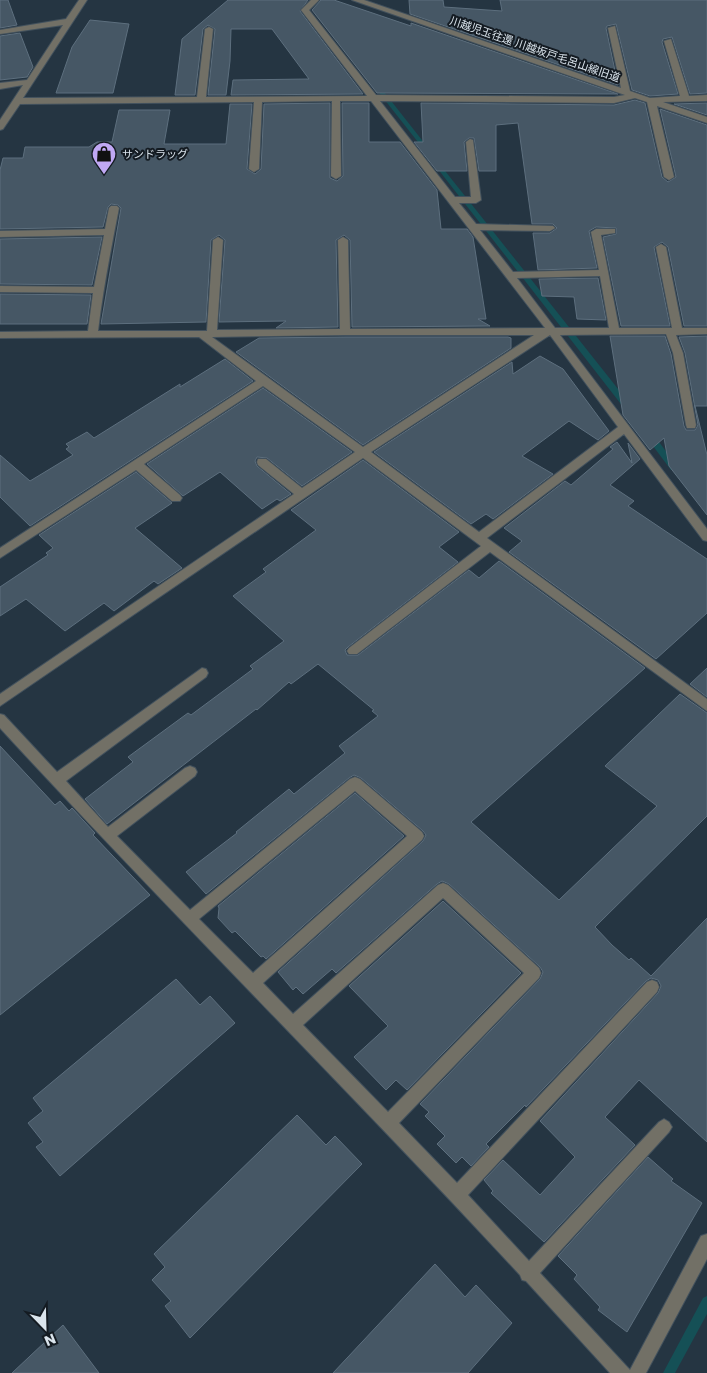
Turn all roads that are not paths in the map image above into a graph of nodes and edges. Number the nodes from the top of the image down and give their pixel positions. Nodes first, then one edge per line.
1 (83, 0) edge
2 (315, 0) edge
3 (356, 0) edge
4 (70, 21) junction
5 (209, 28) dead end
6 (612, 28) dead end
7 (0, 32) edge
8 (668, 41) dead end
9 (30, 82) junction
10 (0, 86) edge
11 (626, 92) junction
12 (637, 96) junction
13 (375, 98) junction
14 (685, 98) junction
15 (707, 98) edge
16 (258, 99) junction
17 (336, 99) junction
18 (201, 100) junction
19 (651, 100) junction
20 (16, 102) junction
21 (707, 120) edge
22 (0, 127) edge
23 (470, 142) dead end
24 (254, 169) dead end
25 (336, 176) dead end
26 (669, 176) dead end
27 (453, 200) junction
28 (114, 208) dead end
29 (474, 228) junction
30 (550, 228) dead end
31 (612, 231) dead end
32 (110, 232) junction
33 (0, 234) edge
34 (218, 240) dead end
35 (343, 240) dead end
36 (661, 247) dead end
37 (604, 273) junction
38 (510, 275) junction
39 (0, 289) edge
40 (98, 290) junction
41 (551, 331) junction
42 (674, 331) junction
43 (707, 331) edge
44 (344, 332) junction
45 (615, 332) junction
46 (93, 334) junction
47 (206, 334) junction
48 (0, 335) edge
49 (263, 381) junction
50 (691, 425) dead end
51 (624, 428) junction
52 (363, 452) junction
53 (262, 462) dead end
54 (137, 464) junction
55 (302, 494) junction
56 (176, 498) dead end
57 (705, 532) edge
58 (479, 538) junction
59 (489, 546) junction
60 (0, 554) edge
61 (352, 651) dead end
62 (202, 673) dead end
63 (0, 701) edge
64 (707, 706) edge
65 (0, 719) edge
66 (190, 772) dead end
67 (57, 780) junction
68 (107, 835) junction
69 (189, 919) junction
70 (253, 983) junction
71 (652, 987) dead end
72 (292, 1025) junction
73 (386, 1124) junction
74 (664, 1128) dead end
75 (456, 1196) junction
76 (707, 1242) edge
77 (528, 1274) junction
78 (622, 1373) edge
79 (638, 1373) edge

1 - 4 street
2 - 13 street
3 - 11 street, 川越児玉往還 川越坂戸毛呂山線旧道
4 - 7 street
4 - 9 street
5 - 18 street
6 - 11 street
8 - 14 street
9 - 10 street
9 - 20 street
11 - 12 street, 川越児玉往還 川越坂戸毛呂山線旧道
12 - 13 street
12 - 19 street, 川越児玉往還 川越坂戸毛呂山線旧道
13 - 17 street
13 - 27 street
14 - 15 street
14 - 19 street
16 - 17 street
16 - 18 street
16 - 24 street
17 - 25 street
18 - 20 street
19 - 21 street, 川越児玉往還 川越坂戸毛呂山線旧道
19 - 26 street
20 - 22 street
23 - 27 street
27 - 29 street
28 - 32 street
29 - 30 street
29 - 38 street
31 - 37 street
32 - 33 street
32 - 40 street
34 - 47 street
35 - 44 street
36 - 42 street
37 - 38 street
37 - 45 street
38 - 41 street
39 - 40 street
40 - 46 street
41 - 44 street
41 - 45 street
41 - 51 street
41 - 52 street
42 - 43 street
42 - 45 street
42 - 50 street
44 - 47 street
46 - 47 street
46 - 48 street
47 - 49 street
49 - 52 street
49 - 54 street
51 - 57 street
51 - 58 street
52 - 55 street
52 - 58 street
53 - 55 street
54 - 56 street
54 - 60 street
55 - 63 street
58 - 59 street
59 - 61 street
59 - 64 street
62 - 67 street
65 - 67 street
66 - 68 street
67 - 68 street
68 - 69 street
69 - 70 street
69 - 70 street
70 - 72 street
71 - 75 street
72 - 73 street
72 - 73 street
73 - 75 street
74 - 77 street
75 - 77 street
76 - 79 street
77 - 78 street

